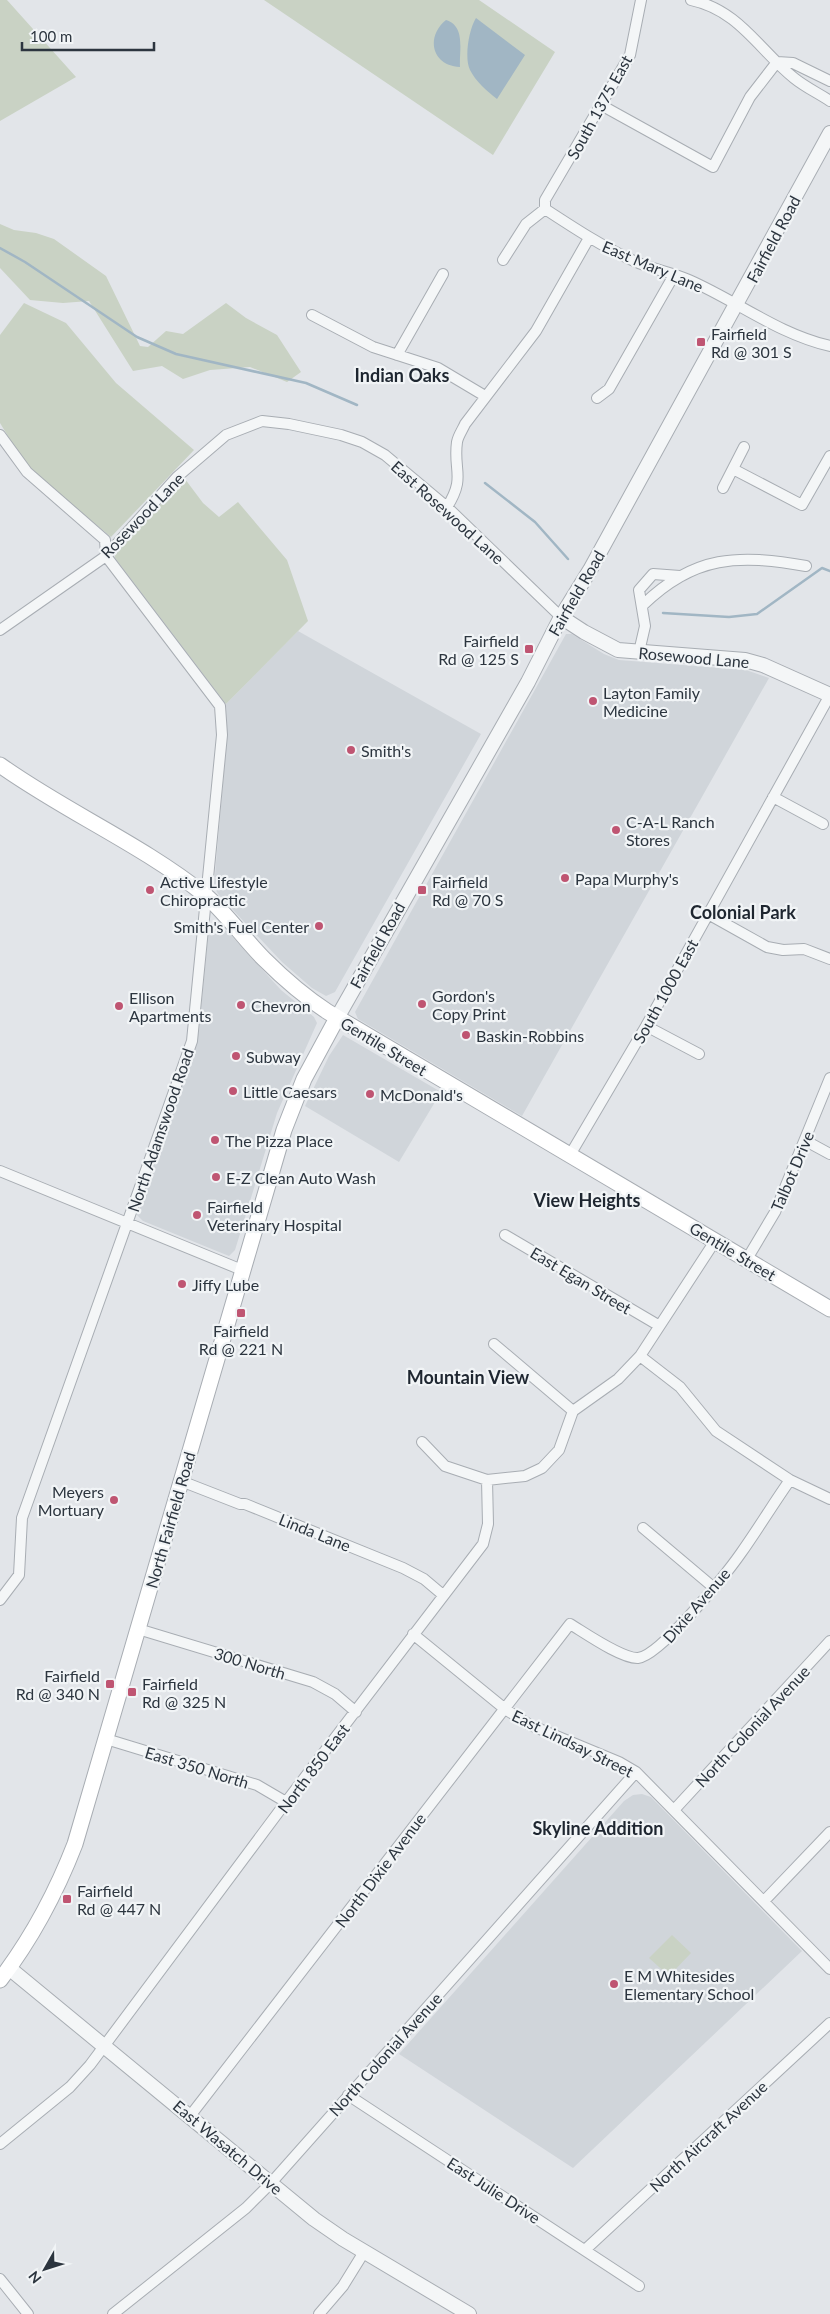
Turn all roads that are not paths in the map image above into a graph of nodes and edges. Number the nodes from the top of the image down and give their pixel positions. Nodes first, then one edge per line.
1 (640, 0) edge
2 (691, 0) edge
3 (777, 62) junction
4 (830, 81) edge
5 (830, 100) edge
6 (601, 106) junction
7 (830, 133) edge
8 (545, 209) junction
9 (589, 238) junction
10 (503, 260) dead end
11 (443, 274) dead end
12 (674, 275) junction
13 (737, 305) junction
14 (312, 315) dead end
15 (830, 346) edge
16 (397, 355) junction
17 (485, 396) junction
18 (597, 398) dead end
19 (262, 421) joint
20 (0, 435) edge
21 (744, 447) dead end
22 (830, 456) edge
23 (733, 469) junction
24 (723, 488) dead end
25 (448, 507) junction
26 (106, 556) junction
27 (806, 566) dead end
28 (680, 576) junction
29 (643, 604) junction
30 (561, 617) junction
31 (0, 630) edge
32 (639, 652) junction
33 (830, 695) edge
34 (0, 765) edge
35 (773, 797) junction
36 (823, 824) dead end
37 (206, 897) junction
38 (708, 914) junction
39 (830, 959) edge
40 (337, 1018) junction
41 (646, 1026) junction
42 (319, 1051) joint
43 (699, 1054) dead end
44 (830, 1078) edge
45 (806, 1141) junction
46 (830, 1154) edge
47 (570, 1156) junction
48 (0, 1171) edge
49 (127, 1224) junction
50 (505, 1235) dead end
51 (715, 1240) junction
52 (747, 1260) junction
53 (242, 1270) junction
54 (830, 1309) edge
55 (658, 1326) junction
56 (494, 1344) dead end
57 (640, 1356) junction
58 (573, 1411) junction
59 (422, 1442) dead end
60 (488, 1480) junction
61 (790, 1480) junction
62 (181, 1481) junction
63 (830, 1499) edge
64 (643, 1528) dead end
65 (713, 1587) junction
66 (443, 1595) junction
67 (0, 1600) edge
68 (570, 1624) joint
69 (138, 1629) junction
70 (413, 1634) junction
71 (830, 1641) edge
72 (505, 1709) junction
73 (356, 1712) junction
74 (106, 1739) junction
75 (636, 1772) junction
76 (286, 1802) junction
77 (674, 1810) junction
78 (830, 1832) edge
79 (764, 1901) junction
80 (3, 1969) edge
81 (830, 1969) edge
82 (830, 2023) edge
83 (106, 2045) junction
84 (348, 2096) junction
85 (190, 2116) junction
86 (0, 2144) edge
87 (271, 2183) junction
88 (586, 2249) junction
89 (364, 2252) junction
90 (0, 2279) edge
91 (639, 2286) dead end
92 (28, 2314) edge
93 (113, 2314) edge
94 (319, 2314) edge
95 (469, 2314) edge

1 - 6 street, South 1375 East
2 - 3 street
3 - 4 street
3 - 5 street
3 - 6 street
6 - 8 street, South 1375 East
7 - 13 street, Fairfield Road
8 - 9 street, East Mary Lane
8 - 10 street
9 - 12 street, East Mary Lane
9 - 17 street
11 - 16 street
12 - 13 street, East Mary Lane
12 - 18 street
13 - 15 street, East Mary Lane
13 - 30 street, Fairfield Road
14 - 16 street
16 - 17 street
17 - 25 street
19 - 25 street, East Rosewood Lane
19 - 26 street, Rosewood Lane
20 - 26 street, North Adamswood Road
21 - 23 street
22 - 23 street
23 - 24 street
25 - 30 street, East Rosewood Lane
26 - 31 street, Rosewood Lane
26 - 37 street, North Adamswood Road
27 - 28 street
28 - 29 street
28 - 29 street
29 - 32 street
30 - 32 street, Rosewood Lane
30 - 40 street, Fairfield Road
32 - 33 street, Rosewood Lane
33 - 35 street, South 1000 East
34 - 37 main road, Gentile Street
35 - 36 street
35 - 38 street, South 1000 East
37 - 40 main road, Gentile Street
37 - 49 street, North Adamswood Road
38 - 39 street
38 - 41 street, South 1000 East
40 - 42 main road, Fairfield Road
40 - 47 main road, Gentile Street
41 - 43 street
41 - 47 street, South 1000 East
42 - 53 main road, North Fairfield Road
44 - 45 street, Talbot Drive
45 - 46 street
45 - 52 street, Talbot Drive
47 - 51 main road, Gentile Street
48 - 49 street
49 - 53 street
49 - 67 street, North Adamswood Road
50 - 55 street, East Egan Street
51 - 52 main road, Gentile Street
51 - 55 street
52 - 54 main road, Gentile Street
53 - 62 main road, North Fairfield Road
55 - 57 street
56 - 58 street
57 - 58 street
57 - 61 street
58 - 60 street
59 - 60 street
60 - 66 street, North 850 East
61 - 63 street
61 - 65 street, Dixie Avenue
62 - 66 street, Linda Lane
62 - 69 main road, North Fairfield Road
64 - 65 street
65 - 68 street, Dixie Avenue
66 - 70 street, North 850 East
68 - 72 street, North Dixie Avenue
69 - 73 street, 300 North
69 - 74 main road, North Fairfield Road
70 - 72 street, East Lindsay Street
70 - 73 street, North 850 East
71 - 77 street, North Colonial Avenue
72 - 75 street, East Lindsay Street
72 - 85 street, North Dixie Avenue
73 - 76 street, North 850 East
74 - 76 street, East 350 North
74 - 80 main road, North Fairfield Road
75 - 77 street, East Lindsay Street
75 - 84 street, North Colonial Avenue
76 - 83 street, North 850 East
77 - 79 street, East Lindsay Street
78 - 79 street
79 - 81 street, East Lindsay Street
80 - 83 street, East Wasatch Drive
82 - 88 street, North Aircraft Avenue
83 - 85 street, East Wasatch Drive
83 - 86 street, North 850 East
84 - 87 street, North Colonial Avenue
84 - 88 street, East Julie Drive
85 - 87 street, East Wasatch Drive
87 - 89 street, East Wasatch Drive
87 - 93 street, North Colonial Avenue
88 - 91 street, East Julie Drive
89 - 94 street
89 - 95 street, East Wasatch Drive
90 - 92 street

